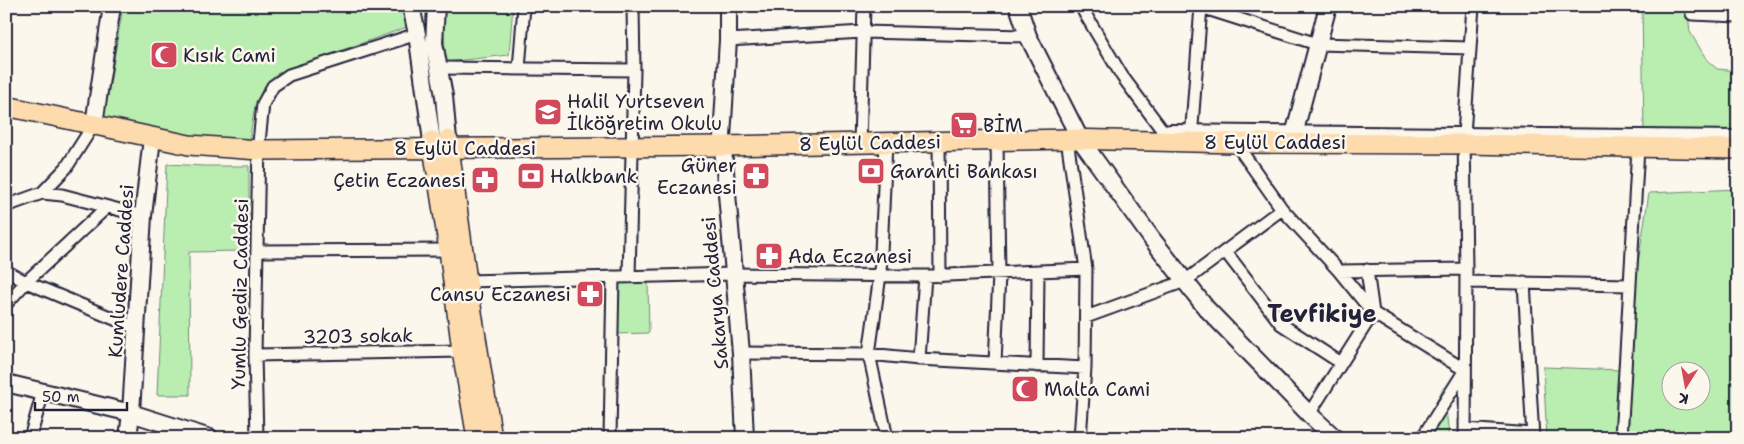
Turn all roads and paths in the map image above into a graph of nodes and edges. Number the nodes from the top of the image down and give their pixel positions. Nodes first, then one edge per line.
1 (112, 6) edge
2 (411, 6) edge
3 (436, 6) edge
4 (524, 6) edge
5 (633, 6) edge
6 (728, 6) edge
7 (864, 6) edge
8 (1018, 6) edge
9 (1083, 6) edge
10 (1328, 6) edge
11 (1473, 6) edge
12 (1200, 7) edge
13 (1692, 10) edge
14 (1738, 16) edge
15 (863, 32) junction
16 (417, 34) junction
17 (1028, 36) junction
18 (728, 40) junction
19 (1317, 44) junction
20 (1470, 48) junction
21 (439, 68) junction
22 (519, 69) junction
23 (634, 70) junction
24 (6, 98) edge
25 (6, 106) edge
26 (95, 121) junction
27 (1074, 136) junction
28 (1168, 137) junction
29 (1191, 137) junction
30 (152, 138) junction
31 (1231, 138) junction
32 (1293, 138) junction
33 (860, 139) junction
34 (1464, 139) junction
35 (1738, 139) edge
36 (997, 140) junction
37 (722, 142) junction
38 (886, 142) junction
39 (939, 142) junction
40 (632, 143) junction
41 (441, 144) junction
42 (259, 146) junction
43 (1638, 148) junction
44 (1738, 149) edge
45 (42, 193) junction
46 (6, 206) edge
47 (108, 207) junction
48 (1282, 209) junction
49 (143, 216) junction
50 (449, 250) junction
51 (257, 251) junction
52 (1225, 251) junction
53 (1086, 269) junction
54 (1466, 269) junction
55 (1367, 270) junction
56 (6, 271) edge
57 (1339, 271) junction
58 (1038, 272) junction
59 (734, 274) junction
60 (999, 274) junction
61 (880, 275) junction
62 (925, 276) junction
63 (940, 276) junction
64 (613, 277) junction
65 (629, 277) junction
66 (467, 281) junction
67 (1185, 281) junction
68 (26, 282) junction
69 (1466, 282) junction
70 (1524, 282) junction
71 (1630, 285) junction
72 (6, 304) edge
73 (1373, 314) junction
74 (1086, 317) junction
75 (136, 328) junction
76 (462, 351) junction
77 (741, 353) junction
78 (869, 354) junction
79 (255, 355) junction
80 (918, 359) junction
81 (995, 363) junction
82 (1341, 363) junction
83 (1037, 366) junction
84 (1086, 368) junction
85 (1465, 370) junction
86 (6, 383) edge
87 (43, 392) junction
88 (131, 413) junction
89 (1308, 414) junction
90 (168, 431) edge
91 (1465, 434) edge
92 (1533, 436) edge
93 (30, 438) edge
94 (128, 438) edge
95 (210, 438) edge
96 (257, 438) edge
97 (477, 438) edge
98 (492, 438) edge
99 (610, 438) edge
100 (746, 438) edge
101 (887, 438) edge
102 (1080, 438) edge
103 (1335, 438) edge
104 (1422, 438) edge
105 (1621, 438) edge

1 - 26 main road
2 - 16 main road
3 - 21 main road
4 - 22 street
5 - 23 street
6 - 18 main road, Sakarya Caddesi
7 - 15 street
8 - 17 main road
9 - 28 street
10 - 19 main road
11 - 20 street
12 - 19 street
12 - 29 street
13 - 14 street
15 - 17 street
15 - 18 street
15 - 33 street
16 - 41 main road
16 - 42 street, Yumlu Gediz Caddesi
17 - 27 main road
18 - 37 main road, Sakarya Caddesi
19 - 20 street
19 - 32 main road
20 - 34 street
21 - 22 street
21 - 41 main road
22 - 23 street
23 - 40 street
24 - 26 main road
25 - 26 main road, 8 Eylül Caddesi
26 - 30 main road, 8 Eylül Caddesi
26 - 42 main road
26 - 45 street
27 - 28 main road, 8 Eylül Caddesi
27 - 33 main road
27 - 36 main road, 8 Eylül Caddesi
27 - 53 street
27 - 67 main road
28 - 29 main road, 8 Eylül Caddesi
29 - 31 main road, 8 Eylül Caddesi
30 - 42 main road, 8 Eylül Caddesi
30 - 49 main road, Kumludere Caddesi
31 - 32 main road, 8 Eylül Caddesi
31 - 48 street
32 - 34 main road, 8 Eylül Caddesi
33 - 37 main road, 8 Eylül Caddesi
33 - 38 main road, 8 Eylül Caddesi
34 - 35 main road
34 - 43 main road, 8 Eylül Caddesi
34 - 54 street
36 - 39 main road, 8 Eylül Caddesi
36 - 60 street
37 - 40 main road, 8 Eylül Caddesi
37 - 59 main road, Sakarya Caddesi
38 - 39 main road, 8 Eylül Caddesi
38 - 61 street
39 - 63 street
40 - 41 main road, 8 Eylül Caddesi
40 - 65 street
41 - 42 main road, 8 Eylül Caddesi
41 - 50 main road
41 - 66 main road
42 - 51 street, Yumlu Gediz Caddesi
43 - 44 main road, 8 Eylül Caddesi
43 - 71 street
45 - 46 street
45 - 47 street
47 - 49 street
47 - 68 street
48 - 52 street
48 - 57 street
49 - 75 main road, Kumludere Caddesi
50 - 51 street
50 - 76 main road
51 - 79 street, Yumlu Gediz Caddesi
52 - 67 street
52 - 82 street
53 - 58 street
53 - 74 street
54 - 55 street
54 - 69 street
55 - 57 street
55 - 73 street
56 - 68 street
57 - 73 street
58 - 60 street
58 - 83 street
59 - 61 street
59 - 65 street
59 - 77 main road, Sakarya Caddesi
60 - 63 street
60 - 81 street
61 - 62 street
61 - 78 street
62 - 63 street
62 - 80 street
64 - 65 street
64 - 66 street
64 - 99 street
66 - 98 main road
67 - 74 street
67 - 89 main road
68 - 72 street
68 - 75 street
69 - 70 street
69 - 85 street
70 - 71 street
70 - 92 street
71 - 105 street
73 - 82 street
73 - 85 street
74 - 84 street
75 - 88 main road, Kumludere Caddesi
76 - 79 street, 3203 sokak
76 - 97 main road
77 - 78 street
77 - 100 main road, Sakarya Caddesi
78 - 80 street
78 - 101 street
79 - 96 street, Yumlu Gediz Caddesi
80 - 81 street
81 - 83 street
82 - 89 street
83 - 84 street
84 - 102 street
85 - 91 street
85 - 104 street
86 - 87 main road
87 - 88 main road
87 - 93 street
88 - 90 main road
88 - 94 main road, Kumludere Caddesi
89 - 103 main road
90 - 95 main road
91 - 92 street

